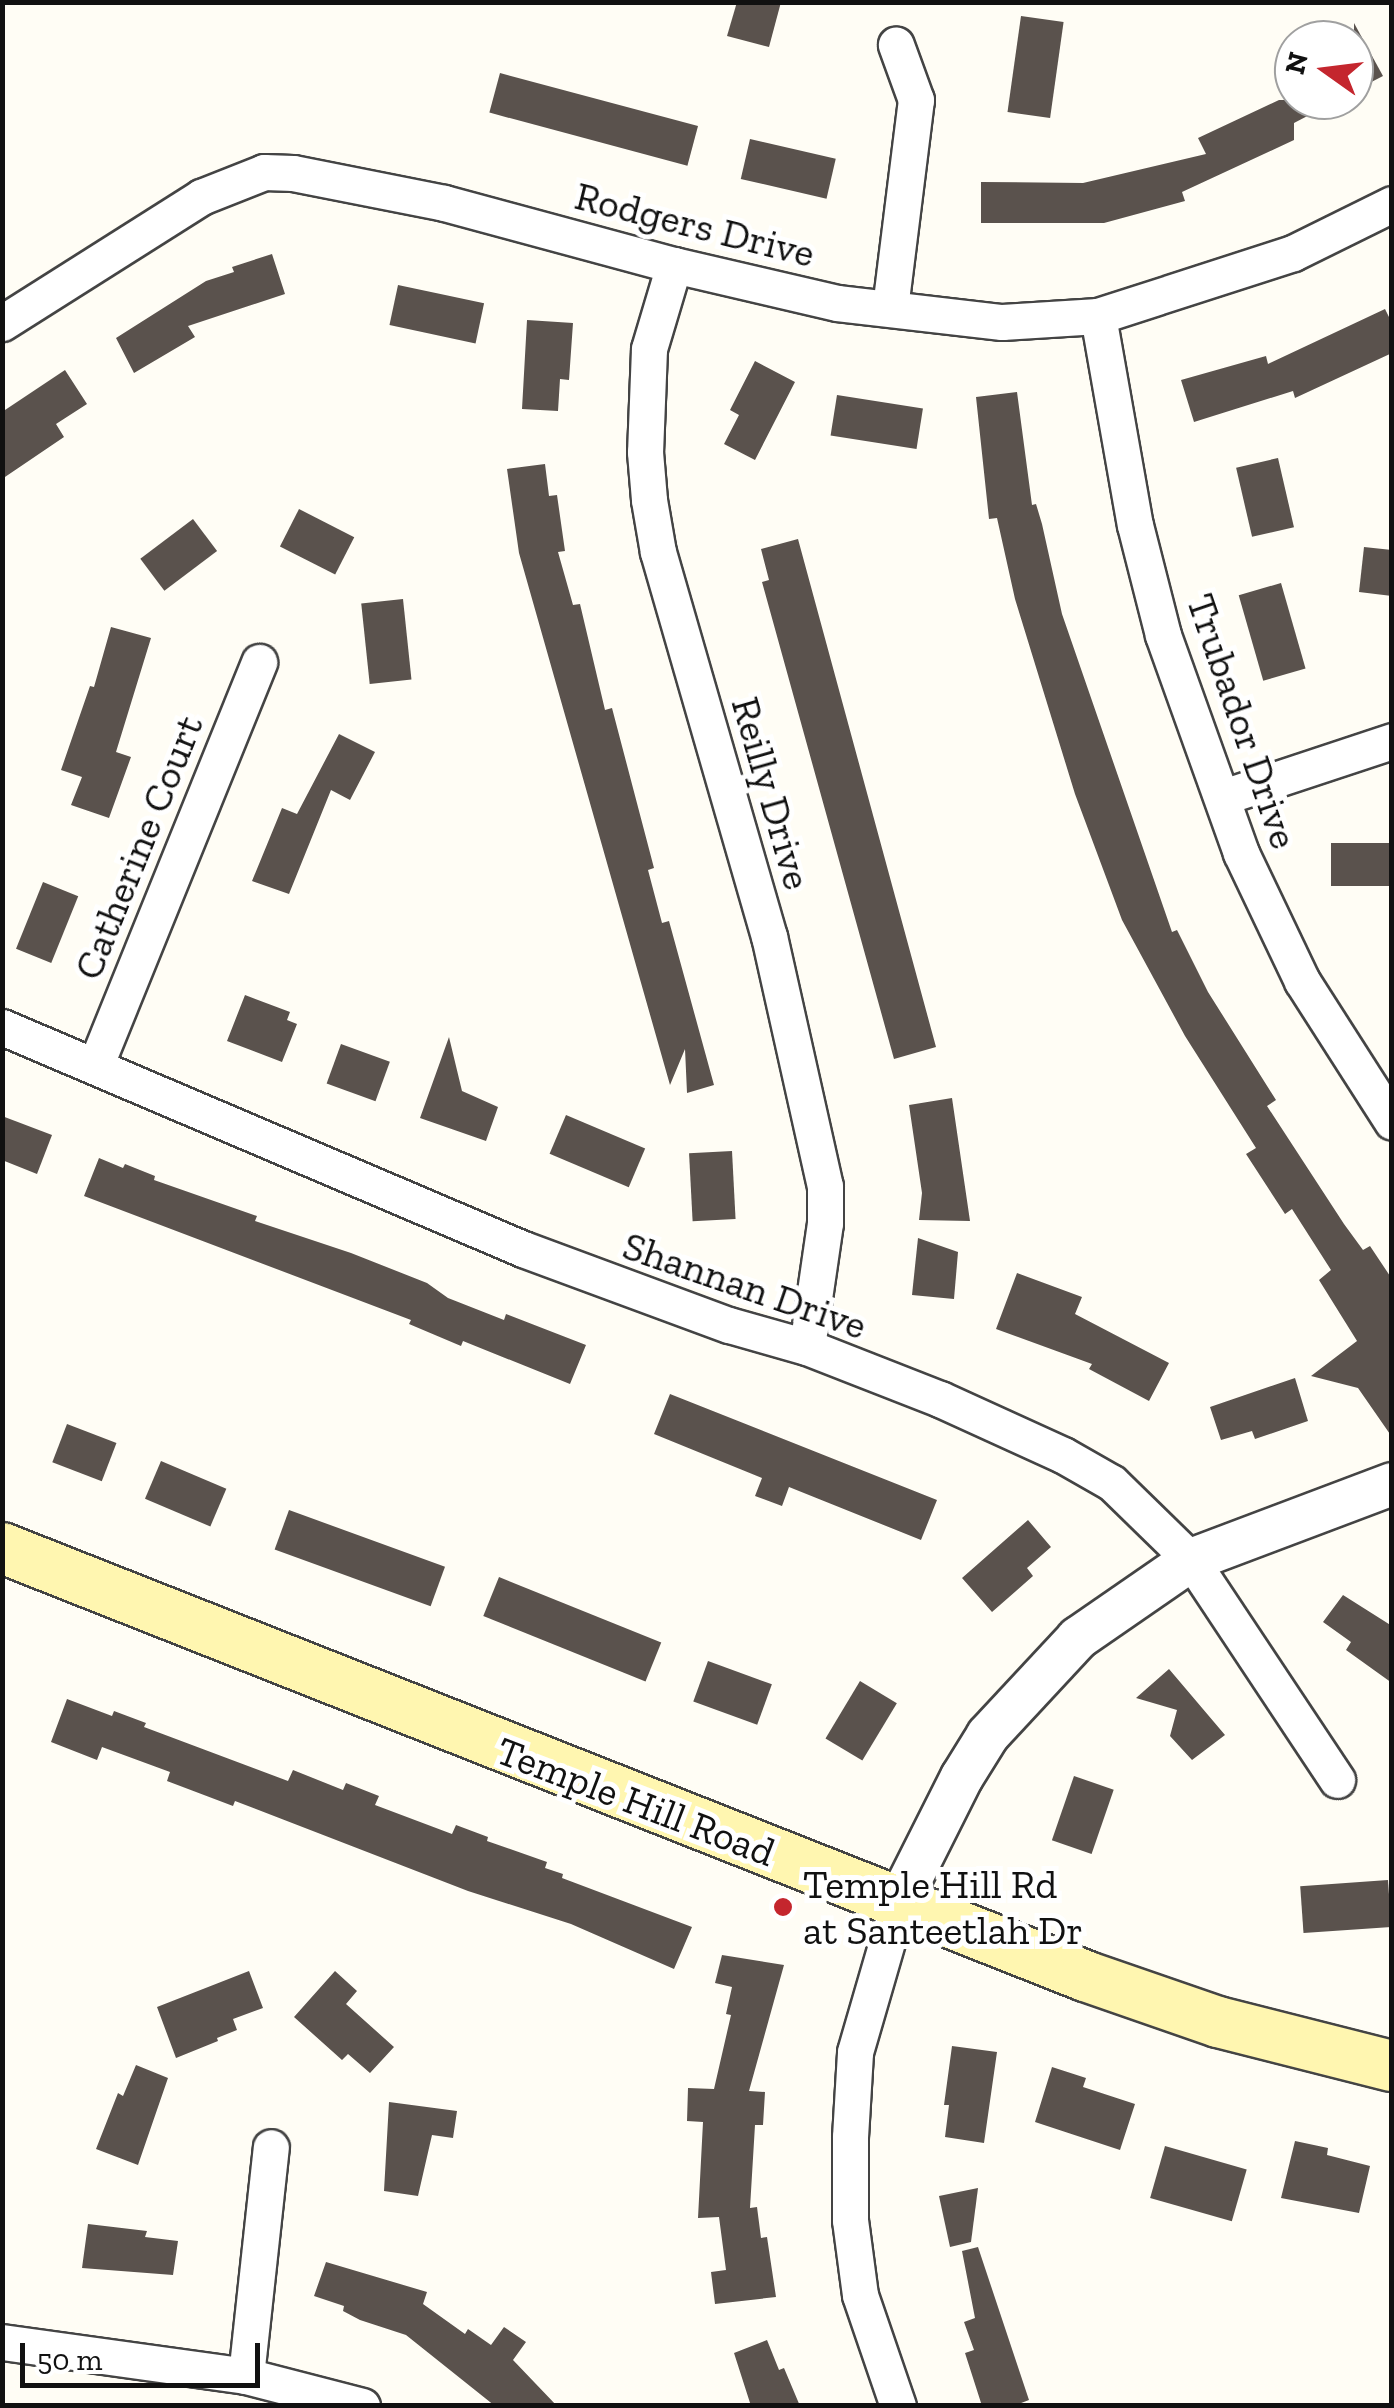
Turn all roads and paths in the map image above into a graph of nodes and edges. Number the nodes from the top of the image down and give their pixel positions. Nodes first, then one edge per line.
1 (896, 45) dead end
2 (1392, 204) edge
3 (674, 265) junction
4 (890, 308) junction
5 (1098, 316) junction
6 (2, 323) edge
7 (259, 662) dead end
8 (1392, 742) edge
9 (1223, 797) junction
10 (2, 1028) edge
11 (96, 1064) junction
12 (1392, 1122) edge
13 (807, 1347) junction
14 (1392, 1484) edge
15 (2, 1548) edge
16 (1192, 1560) junction
17 (1337, 1780) dead end
18 (898, 1904) junction
19 (1392, 2066) edge
20 (271, 2146) dead end
21 (2, 2342) edge
22 (246, 2376) junction
23 (362, 2406) edge
24 (898, 2406) edge

1 - 4 street
2 - 5 street, Rodgers Drive
3 - 4 street, Rodgers Drive
3 - 6 street, Rodgers Drive
3 - 13 street, Reilly Drive
4 - 5 street, Rodgers Drive
5 - 9 street, Trubador Drive
7 - 11 street, Catherine Court
8 - 9 street
9 - 12 street, Trubador Drive
10 - 11 street, Shannan Drive
11 - 13 street, Shannan Drive
13 - 16 street, Shannan Drive
14 - 16 street
15 - 18 main road, Temple Hill Road
16 - 17 street, Shannan Drive
16 - 18 street
18 - 19 main road, Temple Hill Road
18 - 24 street
20 - 22 street
21 - 22 street
22 - 23 street

